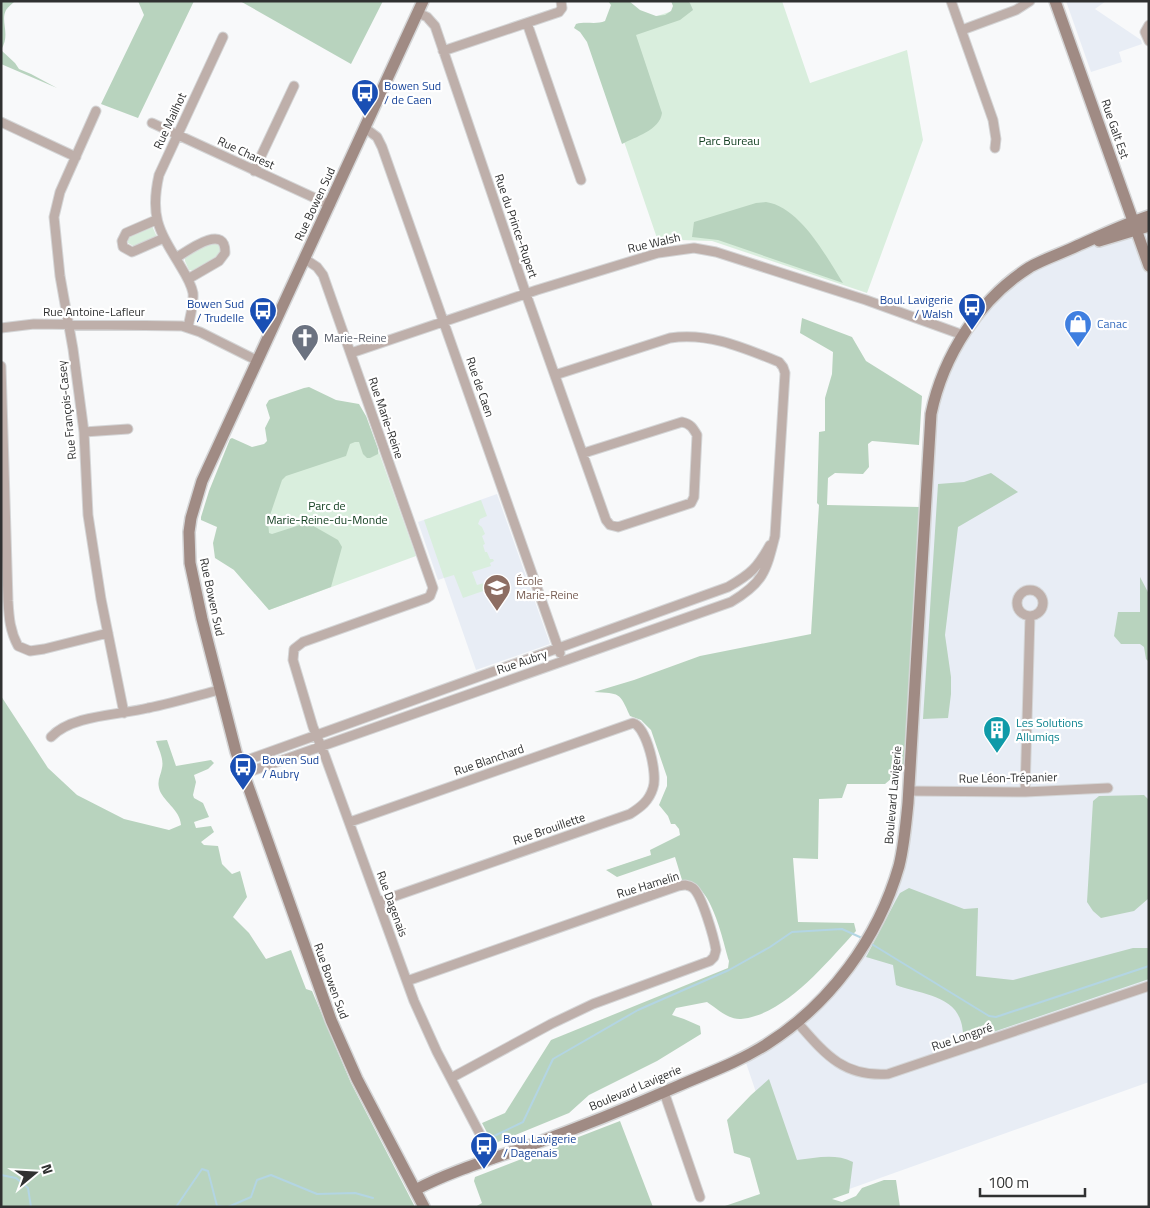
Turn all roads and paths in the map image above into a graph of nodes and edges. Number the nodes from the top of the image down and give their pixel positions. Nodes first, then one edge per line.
1 (424, 1) edge
2 (952, 1) edge
3 (1030, 1) edge
4 (1055, 1) edge
5 (562, 5) edge
6 (418, 13) junction
7 (528, 23) junction
8 (1149, 25) edge
9 (962, 30) junction
10 (223, 37) dead end
11 (1149, 41) edge
12 (444, 51) junction
13 (294, 86) dead end
14 (96, 111) dead end
15 (1, 122) edge
16 (152, 123) dead end
17 (365, 128) junction
18 (178, 134) junction
19 (995, 148) dead end
20 (76, 157) junction
21 (254, 171) junction
22 (581, 180) dead end
23 (330, 205) junction
24 (1149, 216) edge
25 (156, 220) junction
26 (1134, 226) junction
27 (1149, 226) edge
28 (164, 238) junction
29 (176, 258) junction
30 (305, 259) junction
31 (1149, 266) edge
32 (188, 279) junction
33 (526, 294) junction
34 (444, 321) junction
35 (69, 325) junction
36 (188, 327) junction
37 (1, 328) edge
38 (963, 335) junction
39 (351, 353) junction
40 (258, 361) junction
41 (1, 366) edge
42 (555, 375) junction
43 (128, 429) dead end
44 (84, 432) junction
45 (584, 453) junction
46 (774, 536) junction
47 (1030, 616) dead end
48 (108, 633) junction
49 (558, 648) junction
50 (294, 649) joint
51 (563, 661) junction
52 (219, 690) junction
53 (124, 713) junction
54 (638, 724) joint
55 (317, 736) junction
56 (50, 737) dead end
57 (321, 746) junction
58 (241, 768) junction
59 (1108, 788) dead end
60 (909, 791) junction
61 (1025, 792) junction
62 (350, 822) junction
63 (378, 902) junction
64 (407, 981) junction
65 (1149, 986) edge
66 (797, 1022) junction
67 (451, 1078) junction
68 (664, 1092) junction
69 (493, 1159) junction
70 (415, 1190) junction
71 (700, 1197) dead end
72 (424, 1207) edge

1 - 6 street, Rue Bowen Sud
2 - 9 street
3 - 9 street
4 - 26 street, Rue Galt Est
5 - 7 street
6 - 12 street, Rue du Prince-Rupert
6 - 17 street, Rue Bowen Sud
7 - 12 street
7 - 22 street
8 - 11 street
9 - 19 street
10 - 18 street, Rue Mailhot
12 - 33 street, Rue du Prince-Rupert
13 - 21 street
14 - 20 street, Rue François-Casey
15 - 20 street
16 - 18 street, Rue Charest
17 - 23 street, Rue Bowen Sud
17 - 34 street, Rue de Caen
18 - 21 street, Rue Charest
18 - 25 street, Rue Mailhot
20 - 35 street, Rue François-Casey
21 - 23 street, Rue Charest
23 - 30 street, Rue Bowen Sud
24 - 26 street, Boulevard Lavigerie
25 - 28 street, Rue Mailhot
25 - 28 street
26 - 27 street, Boulevard Lavigerie
26 - 31 street, Rue Galt Est
26 - 38 street, Boulevard Lavigerie
28 - 29 street, Rue Mailhot
29 - 32 street, Rue Mailhot
29 - 32 street
30 - 39 street, Rue Marie-Reine
30 - 40 street, Rue Bowen Sud
32 - 36 street, Rue Mailhot
33 - 34 street, Rue Walsh
33 - 38 street, Rue Walsh
33 - 42 street, Rue du Prince-Rupert
34 - 39 street, Rue Walsh
34 - 49 street, Rue de Caen
35 - 36 street, Rue Antoine-Lafleur
35 - 37 street, Rue Antoine-Lafleur
35 - 44 street, Rue François-Casey
36 - 40 street
38 - 60 street, Boulevard Lavigerie
39 - 50 street, Rue Marie-Reine
40 - 52 street, Rue Bowen Sud
41 - 48 street
42 - 45 street, Rue du Prince-Rupert
42 - 46 street, Rue Aubry
43 - 44 street
44 - 48 street, Rue François-Casey
45 - 45 street, Rue du Prince-Rupert
46 - 49 street, Rue Aubry
46 - 51 street, Rue Aubry
47 - 61 street
48 - 53 street, Rue François-Casey
49 - 51 street, Rue de Caen
49 - 55 street, Rue Aubry
50 - 55 street, Rue Dagenais
51 - 57 street, Rue Aubry
52 - 53 street
52 - 58 street, Rue Bowen Sud
53 - 56 street
54 - 62 street, Rue Blanchard
54 - 63 street, Rue Brouillette
55 - 57 street, Rue Dagenais
55 - 58 street, Rue Aubry
57 - 58 street, Rue Aubry
57 - 62 street, Rue Dagenais
58 - 70 street, Rue Bowen Sud
59 - 61 street, Rue Léon-Trépanier
60 - 61 street, Rue Léon-Trépanier
60 - 66 street, Boulevard Lavigerie
62 - 63 street, Rue Dagenais
63 - 64 street, Rue Dagenais
64 - 67 street, Rue Dagenais
64 - 67 street, Rue Hamelin
65 - 66 street, Rue Longpré
66 - 68 street, Boulevard Lavigerie
67 - 69 street, Rue Dagenais
68 - 69 street, Boulevard Lavigerie
68 - 71 street
69 - 70 street, Boulevard Lavigerie
70 - 72 street, Rue Bowen Sud

